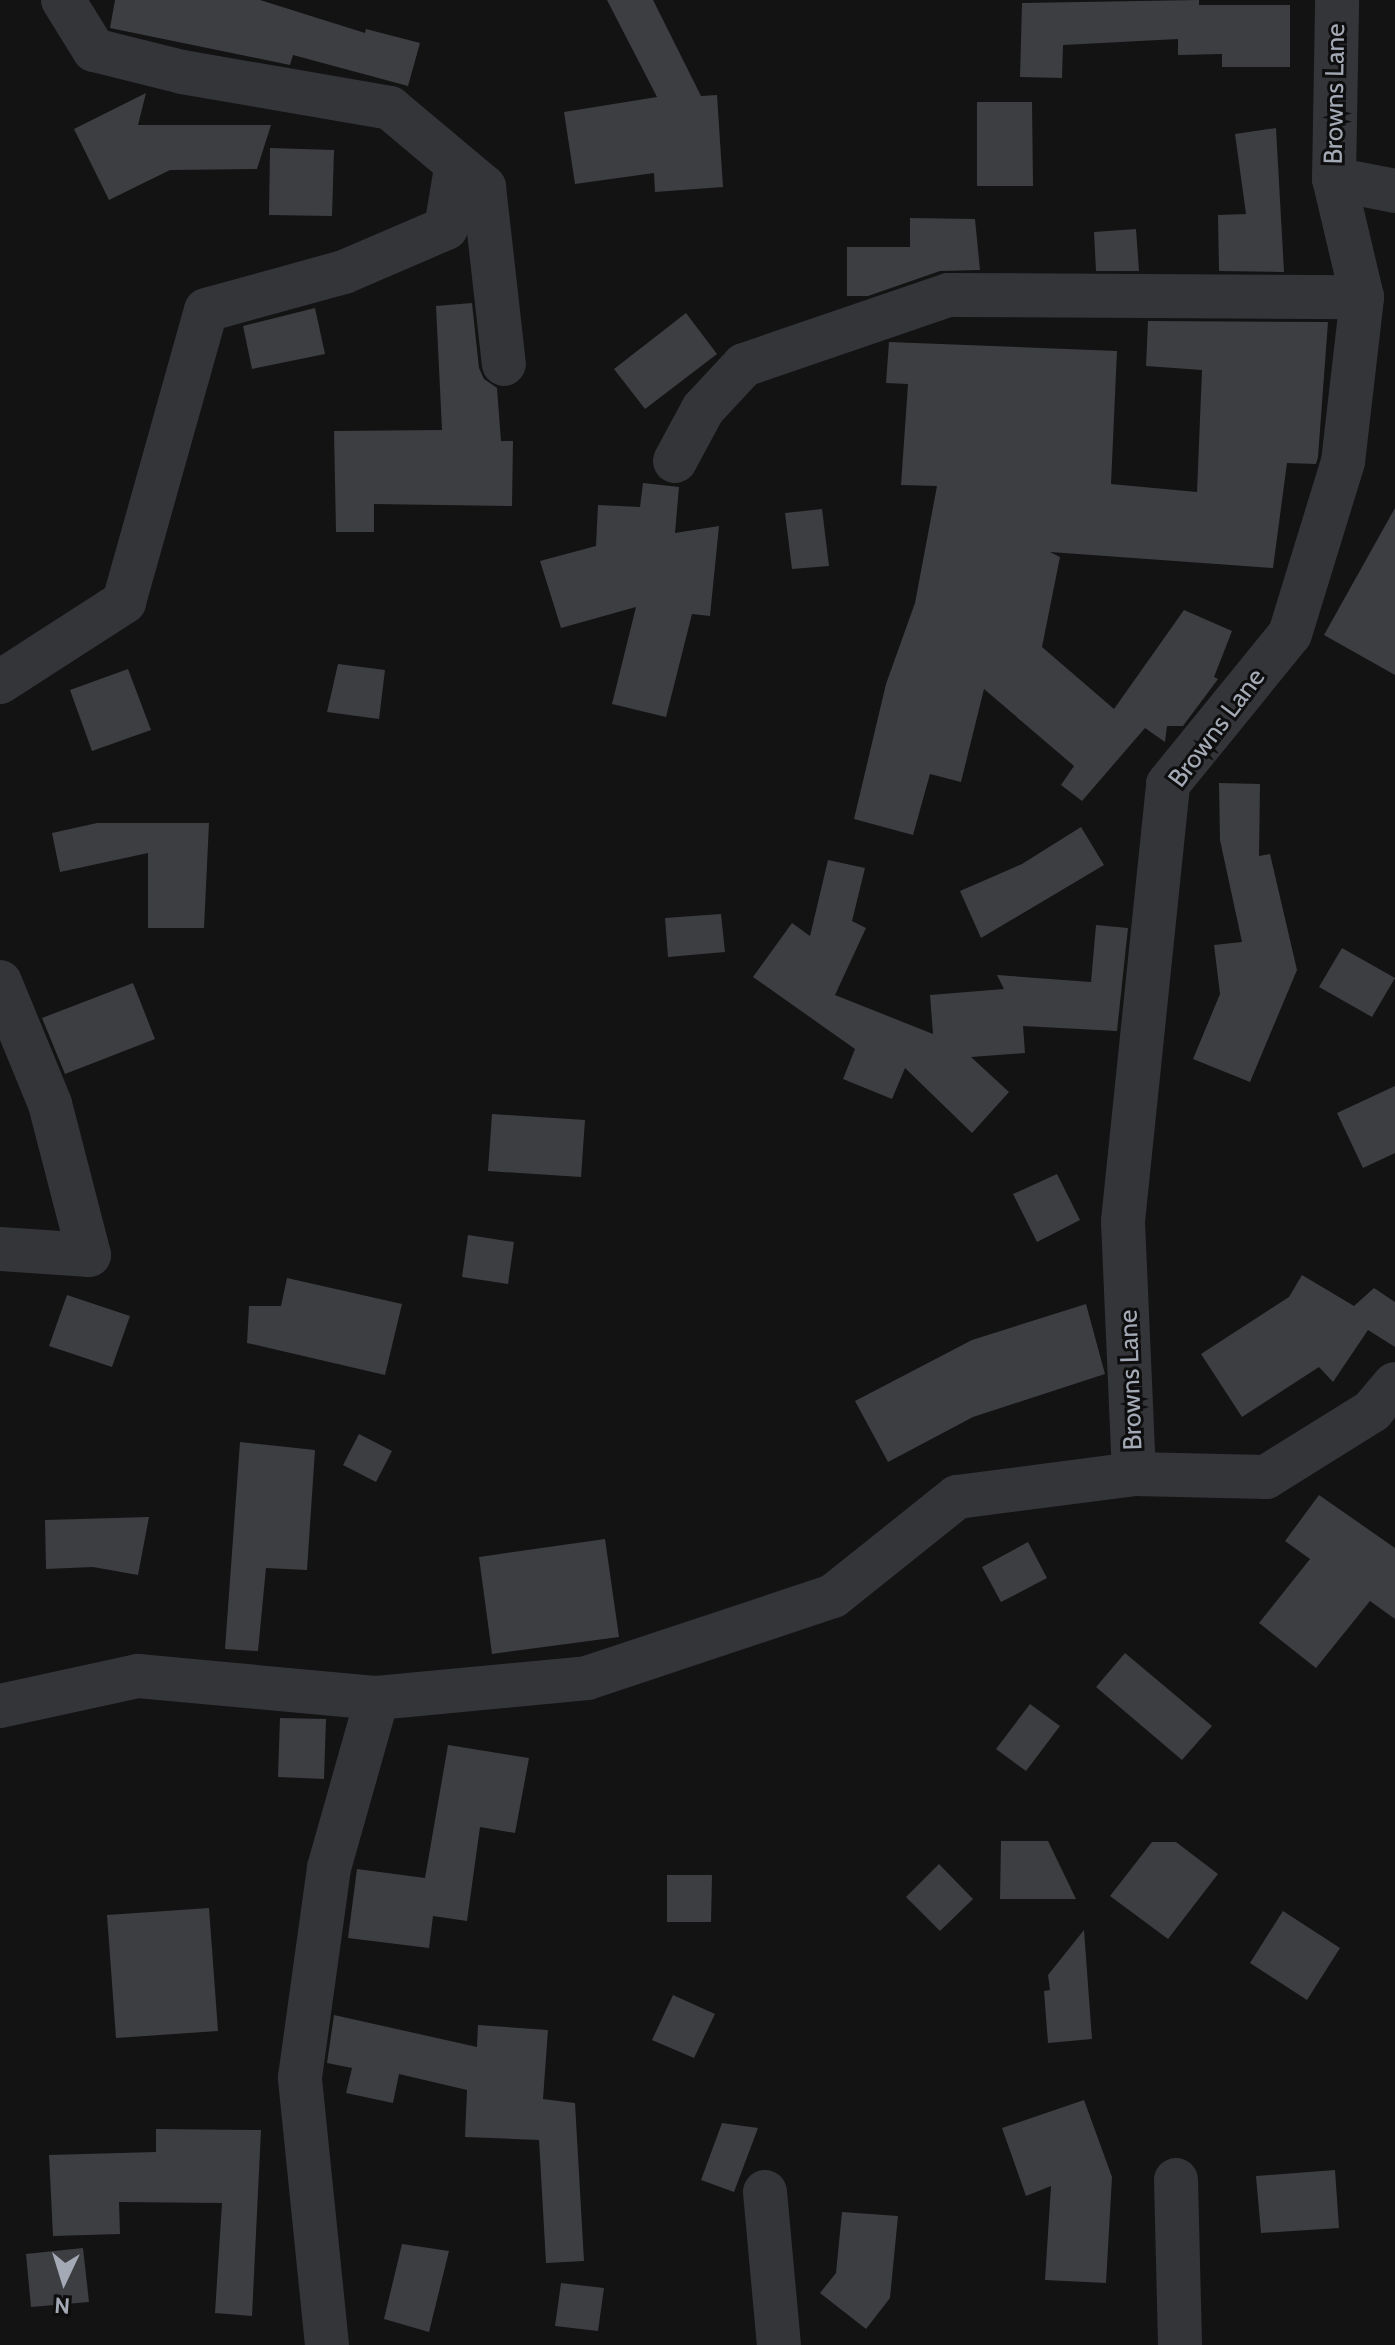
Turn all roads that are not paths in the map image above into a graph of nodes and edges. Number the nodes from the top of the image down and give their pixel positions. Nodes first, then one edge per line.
1 (63, 0) edge
2 (1337, 0) edge
3 (456, 168) junction
4 (1334, 179) junction
5 (1395, 191) edge
6 (1362, 297) junction
7 (504, 364) dead end
8 (675, 461) dead end
9 (0, 682) edge
10 (0, 982) edge
11 (0, 1249) edge
12 (1395, 1384) edge
13 (1134, 1474) junction
14 (377, 1698) junction
15 (0, 1706) edge
16 (1176, 2180) dead end
17 (765, 2192) dead end
18 (327, 2345) edge
19 (779, 2345) edge
20 (1180, 2345) edge

1 - 3 street
2 - 4 street, Browns Lane
3 - 7 street
3 - 9 street
4 - 5 street
4 - 6 street, Browns Lane
6 - 8 street
6 - 13 street, Browns Lane
10 - 11 street
12 - 13 street
13 - 14 street
14 - 15 street
14 - 18 street
16 - 20 street
17 - 19 street

